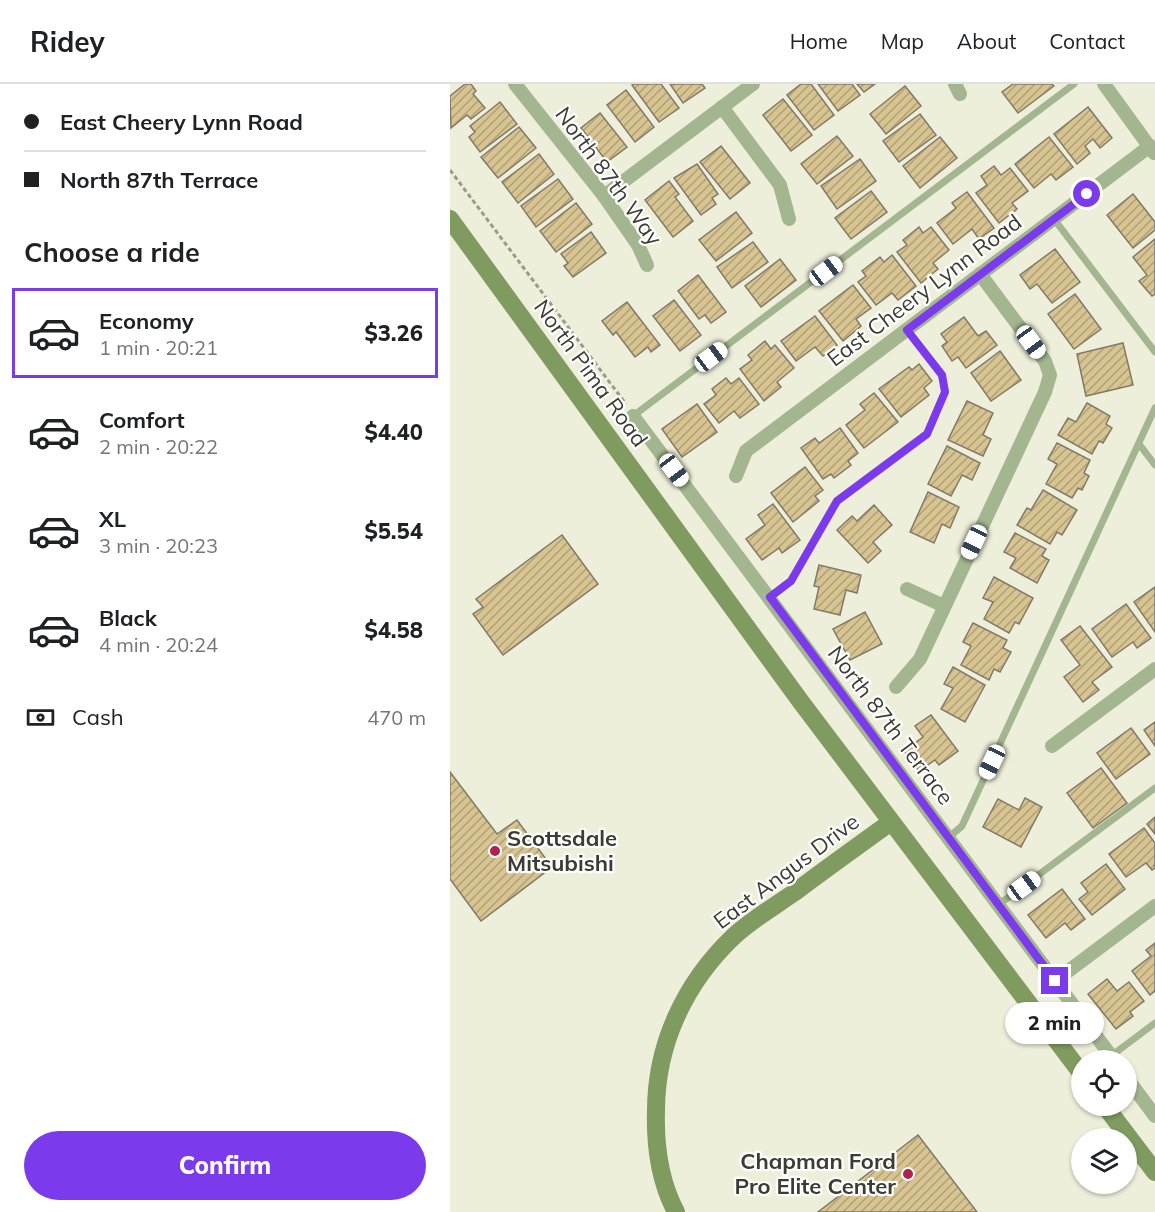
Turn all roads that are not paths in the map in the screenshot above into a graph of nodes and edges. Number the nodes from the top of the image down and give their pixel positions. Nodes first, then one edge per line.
1 (515, 84) edge
2 (753, 84) edge
3 (1074, 84) edge
4 (1104, 84) edge
5 (722, 107) junction
6 (1153, 150) edge
7 (604, 196) junction
8 (450, 219) edge
9 (789, 219) dead end
10 (1054, 219) junction
11 (647, 265) dead end
12 (980, 274) junction
13 (907, 330) junction
14 (1155, 352) edge
15 (1155, 408) edge
16 (634, 415) joint
17 (1138, 444) junction
18 (1155, 465) edge
19 (736, 476) dead end
20 (907, 589) dead end
21 (770, 597) junction
22 (944, 606) junction
23 (1155, 669) edge
24 (896, 687) dead end
25 (1052, 747) dead end
26 (1155, 788) edge
27 (891, 822) junction
28 (948, 838) junction
29 (998, 905) junction
30 (1155, 906) edge
31 (1055, 981) junction
32 (1155, 1023) edge
33 (1106, 1050) edge
34 (1122, 1050) edge
35 (1071, 1059) edge
36 (1137, 1092) edge
37 (1113, 1116) edge
38 (1155, 1116) edge
39 (1155, 1172) edge
40 (676, 1212) edge

1 - 7 street, North 87th Way
2 - 5 street
3 - 16 lane
4 - 6 street
5 - 7 street
5 - 9 street
6 - 10 street, East Cheery Lynn Road
7 - 11 street, North 87th Way
8 - 27 main road, North Pima Road
10 - 12 street, East Cheery Lynn Road
10 - 14 lane
12 - 13 street, East Cheery Lynn Road
12 - 22 street
13 - 19 street, East Cheery Lynn Road
13 - 21 lane
15 - 17 lane
16 - 21 street, North 87th Terrace
17 - 18 lane
17 - 28 lane
20 - 22 street
21 - 28 street, North 87th Terrace
22 - 24 street
23 - 25 street
26 - 29 lane
27 - 35 main road, North Pima Road
27 - 40 main road, East Angus Drive
28 - 29 street, North 87th Terrace
29 - 31 street, North 87th Terrace
30 - 31 street
31 - 33 street, North 87th Terrace
32 - 34 lane
36 - 38 street
37 - 39 main road

